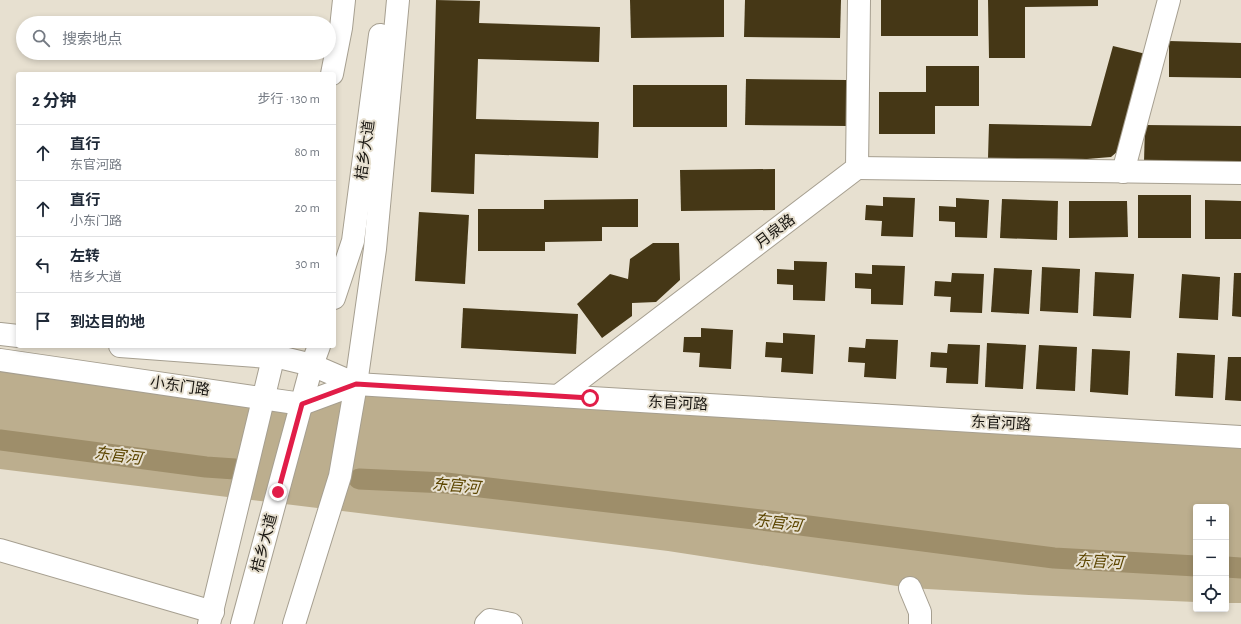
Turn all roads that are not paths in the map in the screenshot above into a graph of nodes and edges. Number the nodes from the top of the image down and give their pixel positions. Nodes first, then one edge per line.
1 (344, 0) edge
2 (383, 0) edge
3 (398, 0) edge
4 (859, 0) edge
5 (1169, 0) edge
6 (336, 54) edge
7 (335, 60) edge
8 (332, 72) edge
9 (857, 168) junction
10 (1123, 172) junction
11 (1241, 173) edge
12 (336, 292) edge
13 (0, 334) edge
14 (16, 336) edge
15 (182, 348) edge
16 (275, 351) edge
17 (315, 356) edge
18 (0, 360) edge
19 (356, 384) junction
20 (558, 396) junction
21 (264, 398) junction
22 (302, 404) junction
23 (1241, 437) edge
24 (0, 550) edge
25 (910, 588) dead end
26 (211, 618) edge
27 (242, 624) edge
28 (294, 624) edge
29 (486, 624) edge
30 (511, 624) edge
31 (920, 624) edge

1 - 6 street
2 - 12 street, 桔乡大道
3 - 19 street
4 - 9 street
5 - 10 street
7 - 8 street
9 - 10 street
9 - 20 street, 月泉路
10 - 11 street
13 - 14 street
15 - 16 street, 东官河路
16 - 17 street, 东官河路
16 - 21 street
17 - 19 street, 东官河路
17 - 22 street, 桔乡大道
18 - 21 street, 小东门路
19 - 20 street, 东官河路
19 - 22 street, 小东门路
19 - 28 street
20 - 23 street, 东官河路
21 - 22 street, 小东门路
21 - 26 street
22 - 27 street, 桔乡大道
24 - 26 street
25 - 31 street
29 - 30 street

